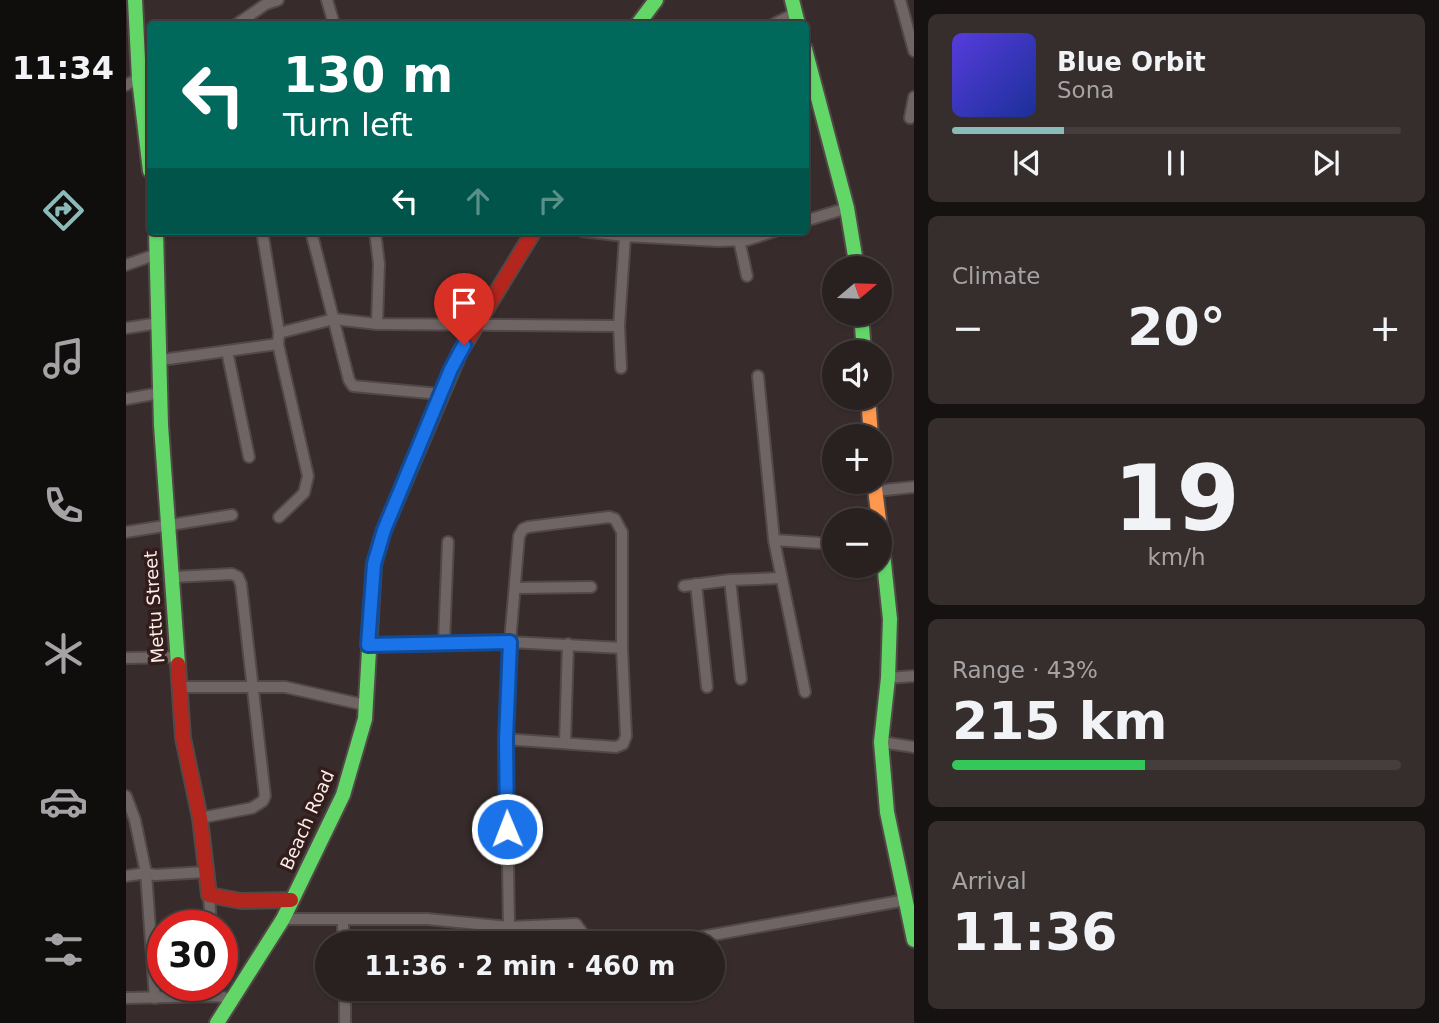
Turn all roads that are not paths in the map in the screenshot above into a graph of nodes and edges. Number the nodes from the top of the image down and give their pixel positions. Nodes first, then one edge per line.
1 (135, 0) edge
2 (278, 0) edge
3 (327, 0) edge
4 (656, 0) edge
5 (900, 0) edge
6 (241, 21) edge
7 (333, 21) edge
8 (640, 21) edge
9 (914, 51) edge
10 (809, 64) edge
11 (138, 79) edge
12 (914, 97) edge
13 (910, 118) dead end
14 (147, 148) edge
15 (847, 208) junction
16 (809, 220) edge
17 (156, 235) edge
18 (263, 235) edge
19 (312, 235) edge
20 (375, 235) edge
21 (531, 235) edge
22 (616, 235) edge
23 (759, 235) edge
24 (625, 236) junction
25 (717, 236) edge
26 (739, 240) junction
27 (157, 254) junction
28 (855, 256) edge
29 (126, 265) edge
30 (747, 276) dead end
31 (334, 319) junction
32 (159, 323) junction
33 (377, 324) junction
34 (474, 326) junction
35 (618, 326) junction
36 (126, 328) edge
37 (279, 338) junction
38 (227, 351) junction
39 (160, 360) junction
40 (621, 368) dead end
41 (758, 376) dead end
42 (160, 393) junction
43 (440, 394) junction
44 (126, 399) edge
45 (249, 457) dead end
46 (892, 486) edge
47 (914, 487) edge
48 (232, 515) dead end
49 (279, 517) dead end
50 (167, 527) junction
51 (126, 533) edge
52 (774, 540) junction
53 (449, 542) dead end
54 (822, 543) edge
55 (173, 577) junction
56 (780, 578) junction
57 (886, 578) edge
58 (730, 580) junction
59 (696, 584) junction
60 (684, 586) dead end
61 (591, 587) dead end
62 (515, 588) junction
63 (444, 642) junction
64 (510, 642) junction
65 (568, 644) junction
66 (368, 645) junction
67 (622, 648) junction
68 (177, 657) junction
69 (126, 658) edge
70 (914, 676) edge
71 (888, 678) junction
72 (741, 679) dead end
73 (179, 687) junction
74 (252, 687) junction
75 (707, 687) dead end
76 (806, 692) dead end
77 (365, 705) junction
78 (506, 739) junction
79 (881, 742) junction
80 (565, 743) junction
81 (914, 747) edge
82 (126, 796) edge
83 (200, 818) junction
84 (130, 820) edge
85 (206, 872) junction
86 (146, 873) junction
87 (126, 876) edge
88 (209, 895) junction
89 (291, 900) junction
90 (906, 900) junction
91 (149, 910) edge
92 (210, 910) edge
93 (283, 919) junction
94 (343, 920) junction
95 (509, 927) junction
96 (343, 931) edge
97 (581, 931) edge
98 (725, 933) edge
99 (914, 940) edge
100 (238, 974) edge
101 (126, 998) edge
102 (147, 998) edge
103 (221, 1001) edge
104 (345, 1001) edge
105 (217, 1023) edge
106 (345, 1023) edge

1 - 11 street
2 - 6 street
3 - 7 street
4 - 8 street
5 - 9 street
10 - 15 street
11 - 14 street
12 - 13 street
15 - 16 street
15 - 28 street
17 - 27 street, Mettu Street
18 - 37 street
19 - 31 street
20 - 33 street
21 - 34 street, Beach Road
22 - 24 street
23 - 26 street
24 - 25 street
24 - 35 street
25 - 26 street
26 - 30 street
27 - 29 street
27 - 32 street, Mettu Street
31 - 33 street
31 - 37 street
31 - 43 street
32 - 36 street
32 - 39 street, Mettu Street
33 - 34 street
34 - 35 street
34 - 43 street, Beach Road
35 - 40 street
37 - 38 street
37 - 49 street
38 - 39 street
38 - 45 street
39 - 42 street, Mettu Street
41 - 52 street
42 - 44 street
42 - 50 street, Mettu Street
43 - 66 street, Beach Road
46 - 47 street
48 - 50 street
50 - 51 street
50 - 55 street, Mettu Street
52 - 54 street
52 - 56 street
53 - 63 street
55 - 68 street, Mettu Street
55 - 74 street
56 - 58 street
56 - 76 street
57 - 71 street
58 - 59 street
58 - 72 street
59 - 60 street
59 - 75 street
61 - 62 street
62 - 64 street
62 - 67 street
63 - 64 street
63 - 66 street
64 - 65 street
64 - 78 street
65 - 67 street
65 - 80 street
66 - 77 street, Beach Road
67 - 80 street
68 - 69 street
68 - 73 street, Mettu Street
70 - 71 street
71 - 79 street
73 - 74 street
73 - 83 street, Mettu Street
74 - 77 street
74 - 83 street
77 - 89 street, Beach Road
78 - 80 street
78 - 95 street
79 - 81 street
79 - 90 street
82 - 84 street
83 - 85 street, Mettu Street
84 - 86 street
85 - 86 street
85 - 88 street, Mettu Street
86 - 87 street
86 - 91 street
88 - 89 street
88 - 92 street
89 - 93 street, Beach Road
90 - 98 street
90 - 99 street
93 - 94 street
93 - 100 street, Beach Road
94 - 95 street
94 - 96 street
95 - 97 street
101 - 102 street
103 - 105 street, Beach Road
104 - 106 street

